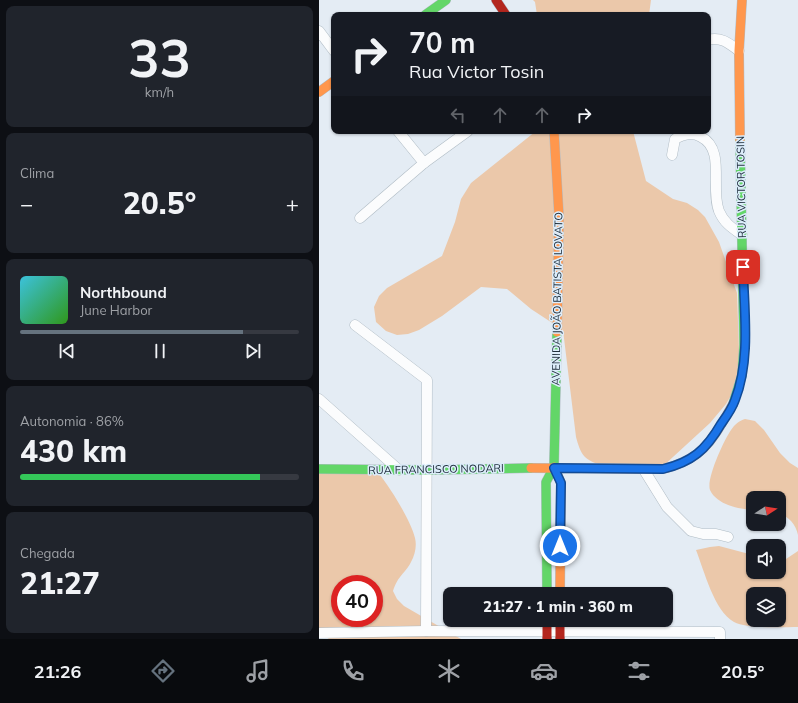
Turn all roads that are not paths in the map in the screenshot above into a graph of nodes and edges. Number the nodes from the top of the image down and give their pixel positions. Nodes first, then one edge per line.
1 (446, 0) edge
2 (496, 0) edge
3 (742, 0) edge
4 (429, 12) edge
5 (504, 12) edge
6 (319, 30) edge
7 (711, 38) edge
8 (331, 47) edge
9 (739, 52) junction
10 (331, 83) edge
11 (319, 92) edge
12 (400, 134) edge
13 (464, 134) edge
14 (554, 134) edge
15 (671, 155) dead end
16 (424, 163) junction
17 (360, 218) dead end
18 (742, 235) junction
19 (355, 325) dead end
20 (319, 399) edge
21 (554, 468) junction
22 (319, 469) edge
23 (399, 470) junction
24 (427, 470) junction
25 (644, 470) junction
26 (728, 537) dead end
27 (547, 587) edge
28 (560, 587) edge
29 (427, 631) junction
30 (319, 633) edge
31 (547, 635) edge
32 (560, 635) edge
33 (720, 636) edge

1 - 4 street
2 - 5 street
3 - 9 street, RUA VICTOR TOSIN
6 - 8 street
7 - 9 street
9 - 18 street, RUA VICTOR TOSIN
10 - 11 street
12 - 16 street
13 - 16 street
14 - 21 street, AVENIDA JOÃO BATISTA LOVATO
15 - 18 street
16 - 17 street
18 - 25 street, RUA VICTOR TOSIN
19 - 24 street
20 - 23 street
21 - 24 street, RUA FRANCISCO NODARI
21 - 25 street, RUA VICTOR TOSIN
21 - 27 street, AVENIDA JOÃO BATISTA LOVATO
21 - 28 street, AVENIDA JOÃO BATISTA LOVATO
22 - 23 street, RUA FRANCISCO NODARI
23 - 24 street, RUA FRANCISCO NODARI
24 - 29 street
25 - 26 street
29 - 30 street
29 - 31 street
31 - 32 street
32 - 33 street

